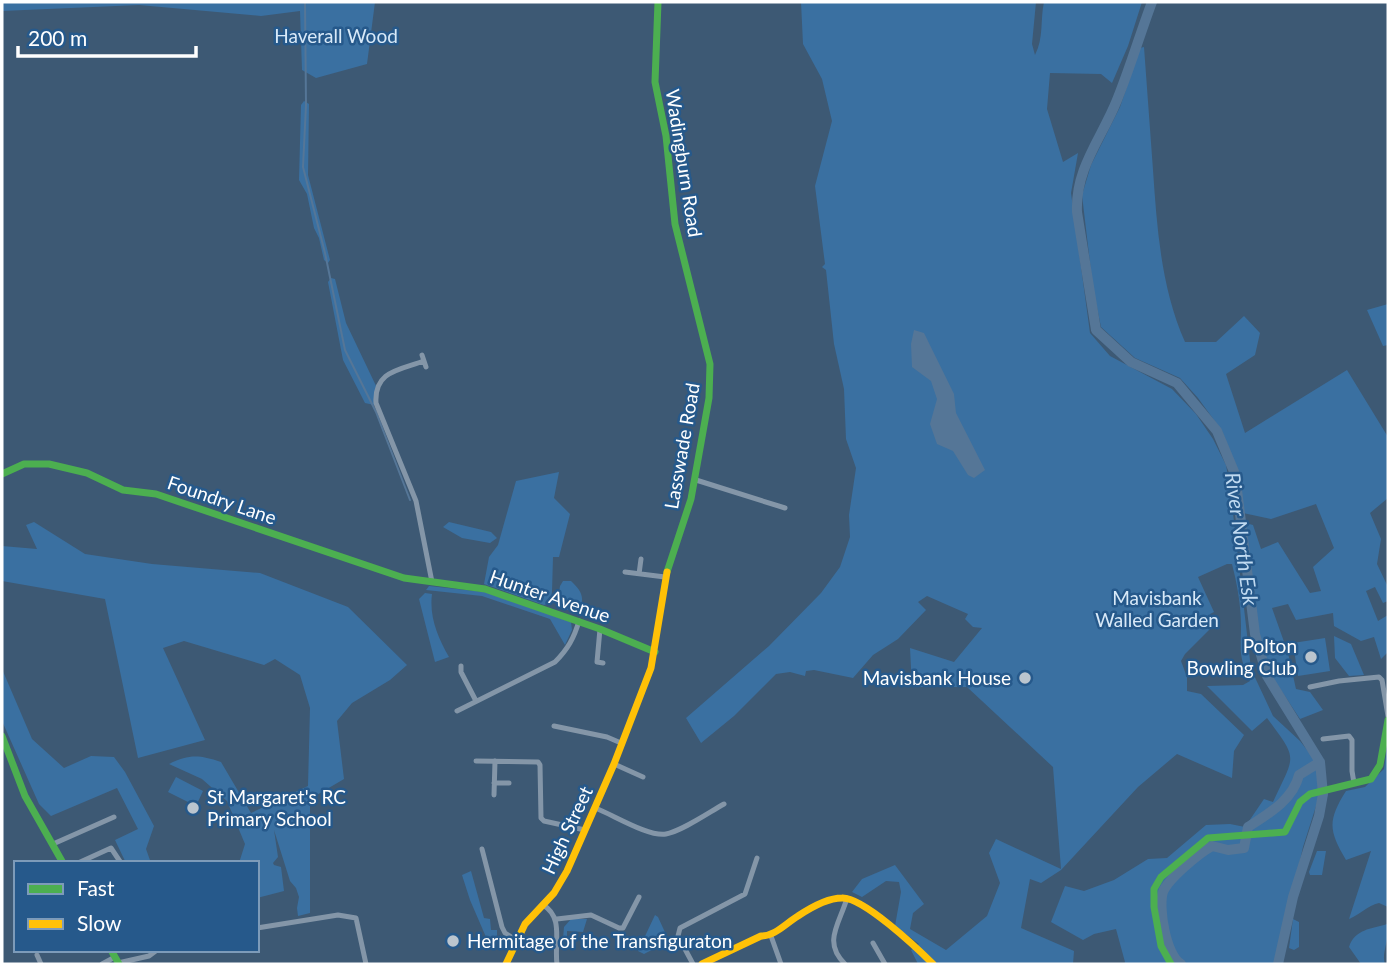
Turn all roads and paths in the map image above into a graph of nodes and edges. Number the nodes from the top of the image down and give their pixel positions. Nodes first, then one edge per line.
1 (657, 2) edge
2 (701, 326) joint
3 (424, 361) dead end
4 (2, 474) edge
5 (696, 480) junction
6 (785, 508) dead end
7 (641, 559) dead end
8 (625, 572) dead end
9 (639, 574) junction
10 (665, 576) junction
11 (432, 582) junction
12 (579, 621) junction
13 (600, 629) junction
14 (655, 652) junction
15 (603, 663) dead end
16 (461, 666) dead end
17 (545, 667) junction
18 (549, 675) dead end
19 (1310, 687) dead end
20 (476, 701) junction
21 (457, 711) dead end
22 (1388, 718) edge
23 (557, 726) dead end
24 (2, 736) edge
25 (1323, 739) dead end
26 (621, 743) junction
27 (476, 761) dead end
28 (495, 761) junction
29 (614, 764) junction
30 (643, 777) dead end
31 (494, 783) junction
32 (509, 783) dead end
33 (1354, 783) junction
34 (494, 795) dead end
35 (724, 804) dead end
36 (595, 808) junction
37 (109, 816) dead end
38 (585, 830) junction
39 (53, 844) junction
40 (482, 849) dead end
41 (757, 858) dead end
42 (62, 861) edge
43 (82, 861) edge
44 (120, 861) edge
45 (639, 897) dead end
46 (847, 898) junction
47 (542, 905) junction
48 (557, 919) junction
49 (259, 928) edge
50 (771, 936) junction
51 (516, 940) junction
52 (873, 943) dead end
53 (154, 952) edge
54 (37, 955) dead end
55 (116, 959) edge
56 (41, 964) edge
57 (103, 964) edge
58 (366, 964) edge
59 (506, 964) edge
60 (556, 964) edge
61 (693, 964) edge
62 (702, 964) edge
63 (782, 964) edge
64 (845, 964) edge
65 (885, 964) edge
66 (933, 964) edge
67 (1171, 964) edge

1 - 2 street, Wadingburn Road
2 - 5 street, Lasswade Road
3 - 11 street
4 - 11 street, Foundry Lane
5 - 6 street
5 - 10 street, Lasswade Road
7 - 9 street
8 - 9 street
9 - 10 street
10 - 14 street, Lasswade Road
11 - 12 street, Hunter Avenue
12 - 13 street, Hunter Avenue
12 - 17 street
13 - 14 street, Hunter Avenue
13 - 15 street
14 - 26 street, Lasswade Road
16 - 20 street
17 - 18 street
17 - 20 street
19 - 22 street
20 - 21 street
22 - 33 street
23 - 26 street
24 - 39 street
25 - 33 street
26 - 29 street, High Street
27 - 28 street
28 - 31 street
28 - 38 street
29 - 30 street
29 - 36 street, High Street
31 - 32 street
31 - 34 street
33 - 67 street
35 - 36 street
36 - 38 street, High Street
37 - 39 street
38 - 47 street, High Street
39 - 42 street
40 - 51 street
41 - 61 street
43 - 44 street
45 - 48 street
46 - 50 street
46 - 64 street
46 - 66 street
47 - 48 street
47 - 51 street, High Street
48 - 60 street
49 - 58 street
50 - 62 street
50 - 63 street
51 - 59 street, High Street
52 - 65 street
53 - 55 street
54 - 56 street
55 - 57 street

